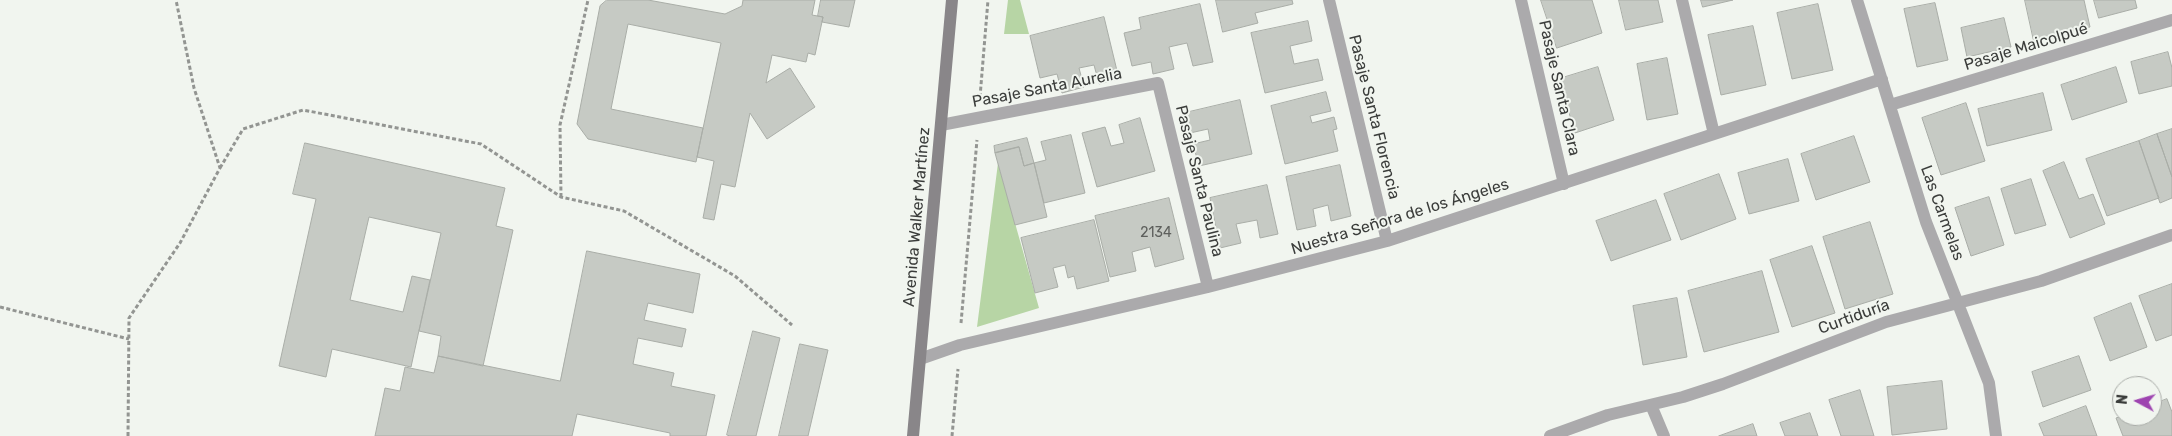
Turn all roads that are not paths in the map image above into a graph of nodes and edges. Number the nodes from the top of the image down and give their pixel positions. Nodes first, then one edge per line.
1 (952, 0) edge
2 (1329, 0) edge
3 (1521, 0) edge
4 (1682, 0) edge
5 (1857, 0) edge
6 (2172, 20) edge
7 (1882, 79) junction
8 (1158, 83) joint
9 (1890, 106) junction
10 (941, 125) junction
11 (1714, 134) junction
12 (1564, 184) junction
13 (2172, 235) edge
14 (1388, 241) junction
15 (1208, 287) junction
16 (1958, 301) junction
17 (920, 359) junction
18 (1651, 405) junction
19 (913, 436) edge
20 (1550, 436) edge
21 (1664, 436) edge
22 (1996, 436) edge

1 - 10 main road, Avenida Walker Martínez
2 - 14 street, Pasaje Santa Florencia
3 - 12 street, Pasaje Santa Clara
4 - 11 street
5 - 7 street, Las Carmelas
6 - 9 street, Pasaje Maicolpué
7 - 9 street, Las Carmelas
7 - 11 street, Nuestra Señora de los Ángeles
8 - 10 street, Pasaje Santa Aurelia
8 - 15 street, Pasaje Santa Paulina
9 - 16 street, Las Carmelas
10 - 17 main road, Avenida Walker Martínez
11 - 12 street, Nuestra Señora de los Ángeles
12 - 14 street, Nuestra Señora de los Ángeles
13 - 16 street, Curtiduría
14 - 15 street, Nuestra Señora de los Ángeles
15 - 17 street, Nuestra Señora de los Ángeles
16 - 18 street, Curtiduría
16 - 22 street, Las Carmelas
17 - 19 main road, Avenida Walker Martínez
18 - 20 street, Curtiduría
18 - 21 street

